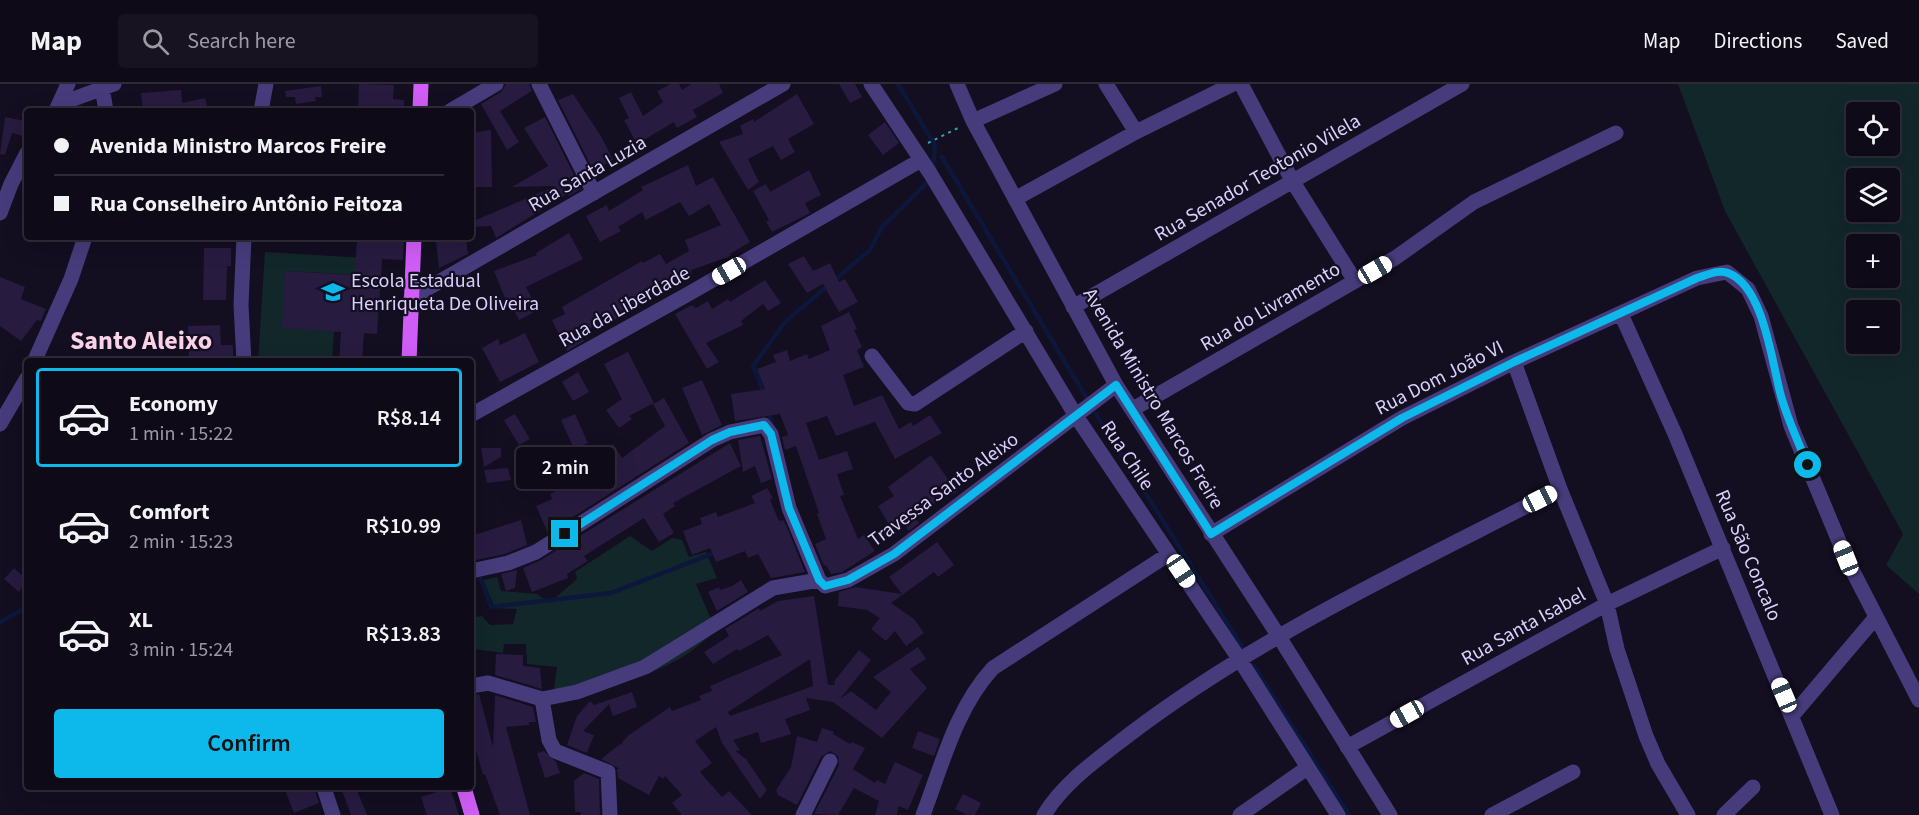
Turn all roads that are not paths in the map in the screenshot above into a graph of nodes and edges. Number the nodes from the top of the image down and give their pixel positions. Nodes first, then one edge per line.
1 (68, 84) edge
2 (266, 84) edge
3 (422, 84) edge
4 (496, 84) edge
5 (540, 84) edge
6 (783, 84) edge
7 (871, 84) edge
8 (957, 84) edge
9 (1055, 84) edge
10 (1106, 84) edge
11 (1233, 84) edge
12 (1241, 84) edge
13 (1462, 84) edge
14 (97, 87) edge
15 (58, 108) edge
16 (105, 108) edge
17 (262, 108) edge
18 (420, 108) edge
19 (455, 108) edge
20 (973, 121) junction
21 (1136, 132) junction
22 (1616, 133) dead end
23 (918, 155) junction
24 (24, 158) edge
25 (1293, 182) junction
26 (594, 193) junction
27 (1015, 199) junction
28 (0, 213) edge
29 (84, 240) edge
30 (244, 240) edge
31 (414, 240) edge
32 (1355, 281) junction
33 (411, 298) junction
34 (1073, 307) junction
35 (1621, 314) junction
36 (1026, 331) junction
37 (872, 356) dead end
38 (36, 358) edge
39 (244, 358) edge
40 (409, 358) edge
41 (1514, 362) junction
42 (24, 383) edge
43 (1116, 385) junction
44 (1133, 410) junction
45 (1081, 411) junction
46 (474, 413) edge
47 (0, 424) edge
48 (1560, 489) junction
49 (1211, 534) junction
50 (1723, 548) junction
51 (1169, 554) junction
52 (474, 571) edge
53 (819, 580) junction
54 (1606, 604) junction
55 (1876, 617) junction
56 (1278, 635) junction
57 (1240, 660) junction
58 (474, 685) edge
59 (542, 699) junction
60 (1919, 700) edge
61 (1792, 716) junction
62 (1347, 747) junction
63 (830, 761) dead end
64 (1307, 768) junction
65 (1573, 772) dead end
66 (1753, 787) dead end
67 (325, 790) edge
68 (465, 790) edge
69 (333, 815) edge
70 (472, 815) edge
71 (610, 815) edge
72 (803, 815) edge
73 (923, 815) edge
74 (1044, 815) edge
75 (1240, 815) edge
76 (1338, 815) edge
77 (1390, 815) edge
78 (1492, 815) edge
79 (1688, 815) edge
80 (1724, 815) edge
81 (1832, 815) edge

1 - 15 street
2 - 17 street
3 - 18 main road
4 - 19 street
5 - 26 street
6 - 26 street, Rua Santa Luzia
7 - 23 street, Rua Chile
8 - 20 street, Avenida Ministro Marcos Freire
9 - 20 street
10 - 21 street
11 - 21 street
12 - 25 street
13 - 25 street, Rua Senador Teotonio Vilela
14 - 15 street
14 - 16 street
20 - 27 street, Avenida Ministro Marcos Freire
21 - 27 street
22 - 32 street, Rua do Livramento
23 - 36 street, Rua Chile
23 - 46 street, Rua da Liberdade
24 - 28 street
25 - 32 street
25 - 34 street, Rua Senador Teotonio Vilela
26 - 33 street, Rua Santa Luzia
27 - 34 street, Avenida Ministro Marcos Freire
29 - 38 street
30 - 39 street
31 - 33 main road
32 - 44 street, Rua do Livramento
33 - 40 main road
34 - 43 street, Avenida Ministro Marcos Freire
35 - 41 street, Rua Dom João VI
35 - 50 street, Rua São Concalo
35 - 55 street, Rua Dom João VI
36 - 37 street
36 - 45 street, Rua Chile
41 - 48 street
41 - 49 street, Rua Dom João VI
42 - 47 street
43 - 44 street, Avenida Ministro Marcos Freire
43 - 45 street
44 - 49 street, Avenida Ministro Marcos Freire
45 - 51 street, Rua Chile
45 - 53 street, Travessa Santo Aleixo
48 - 54 street
48 - 56 street
49 - 56 street, Avenida Ministro Marcos Freire
50 - 54 street, Rua Santa Isabel
50 - 61 street, Rua São Concalo
51 - 57 street, Rua Chile
51 - 73 street
52 - 53 street
53 - 59 street
54 - 62 street, Rua Santa Isabel
54 - 79 street
55 - 60 street
55 - 61 street
56 - 57 street
56 - 62 street, Avenida Ministro Marcos Freire
57 - 64 street, Rua Chile
57 - 74 street
58 - 59 street
59 - 71 street
61 - 81 street, Rua São Concalo
62 - 77 street, Avenida Ministro Marcos Freire
63 - 72 street
64 - 75 street
64 - 76 street, Rua Chile
65 - 78 street
66 - 80 street
67 - 69 street
68 - 70 main road

